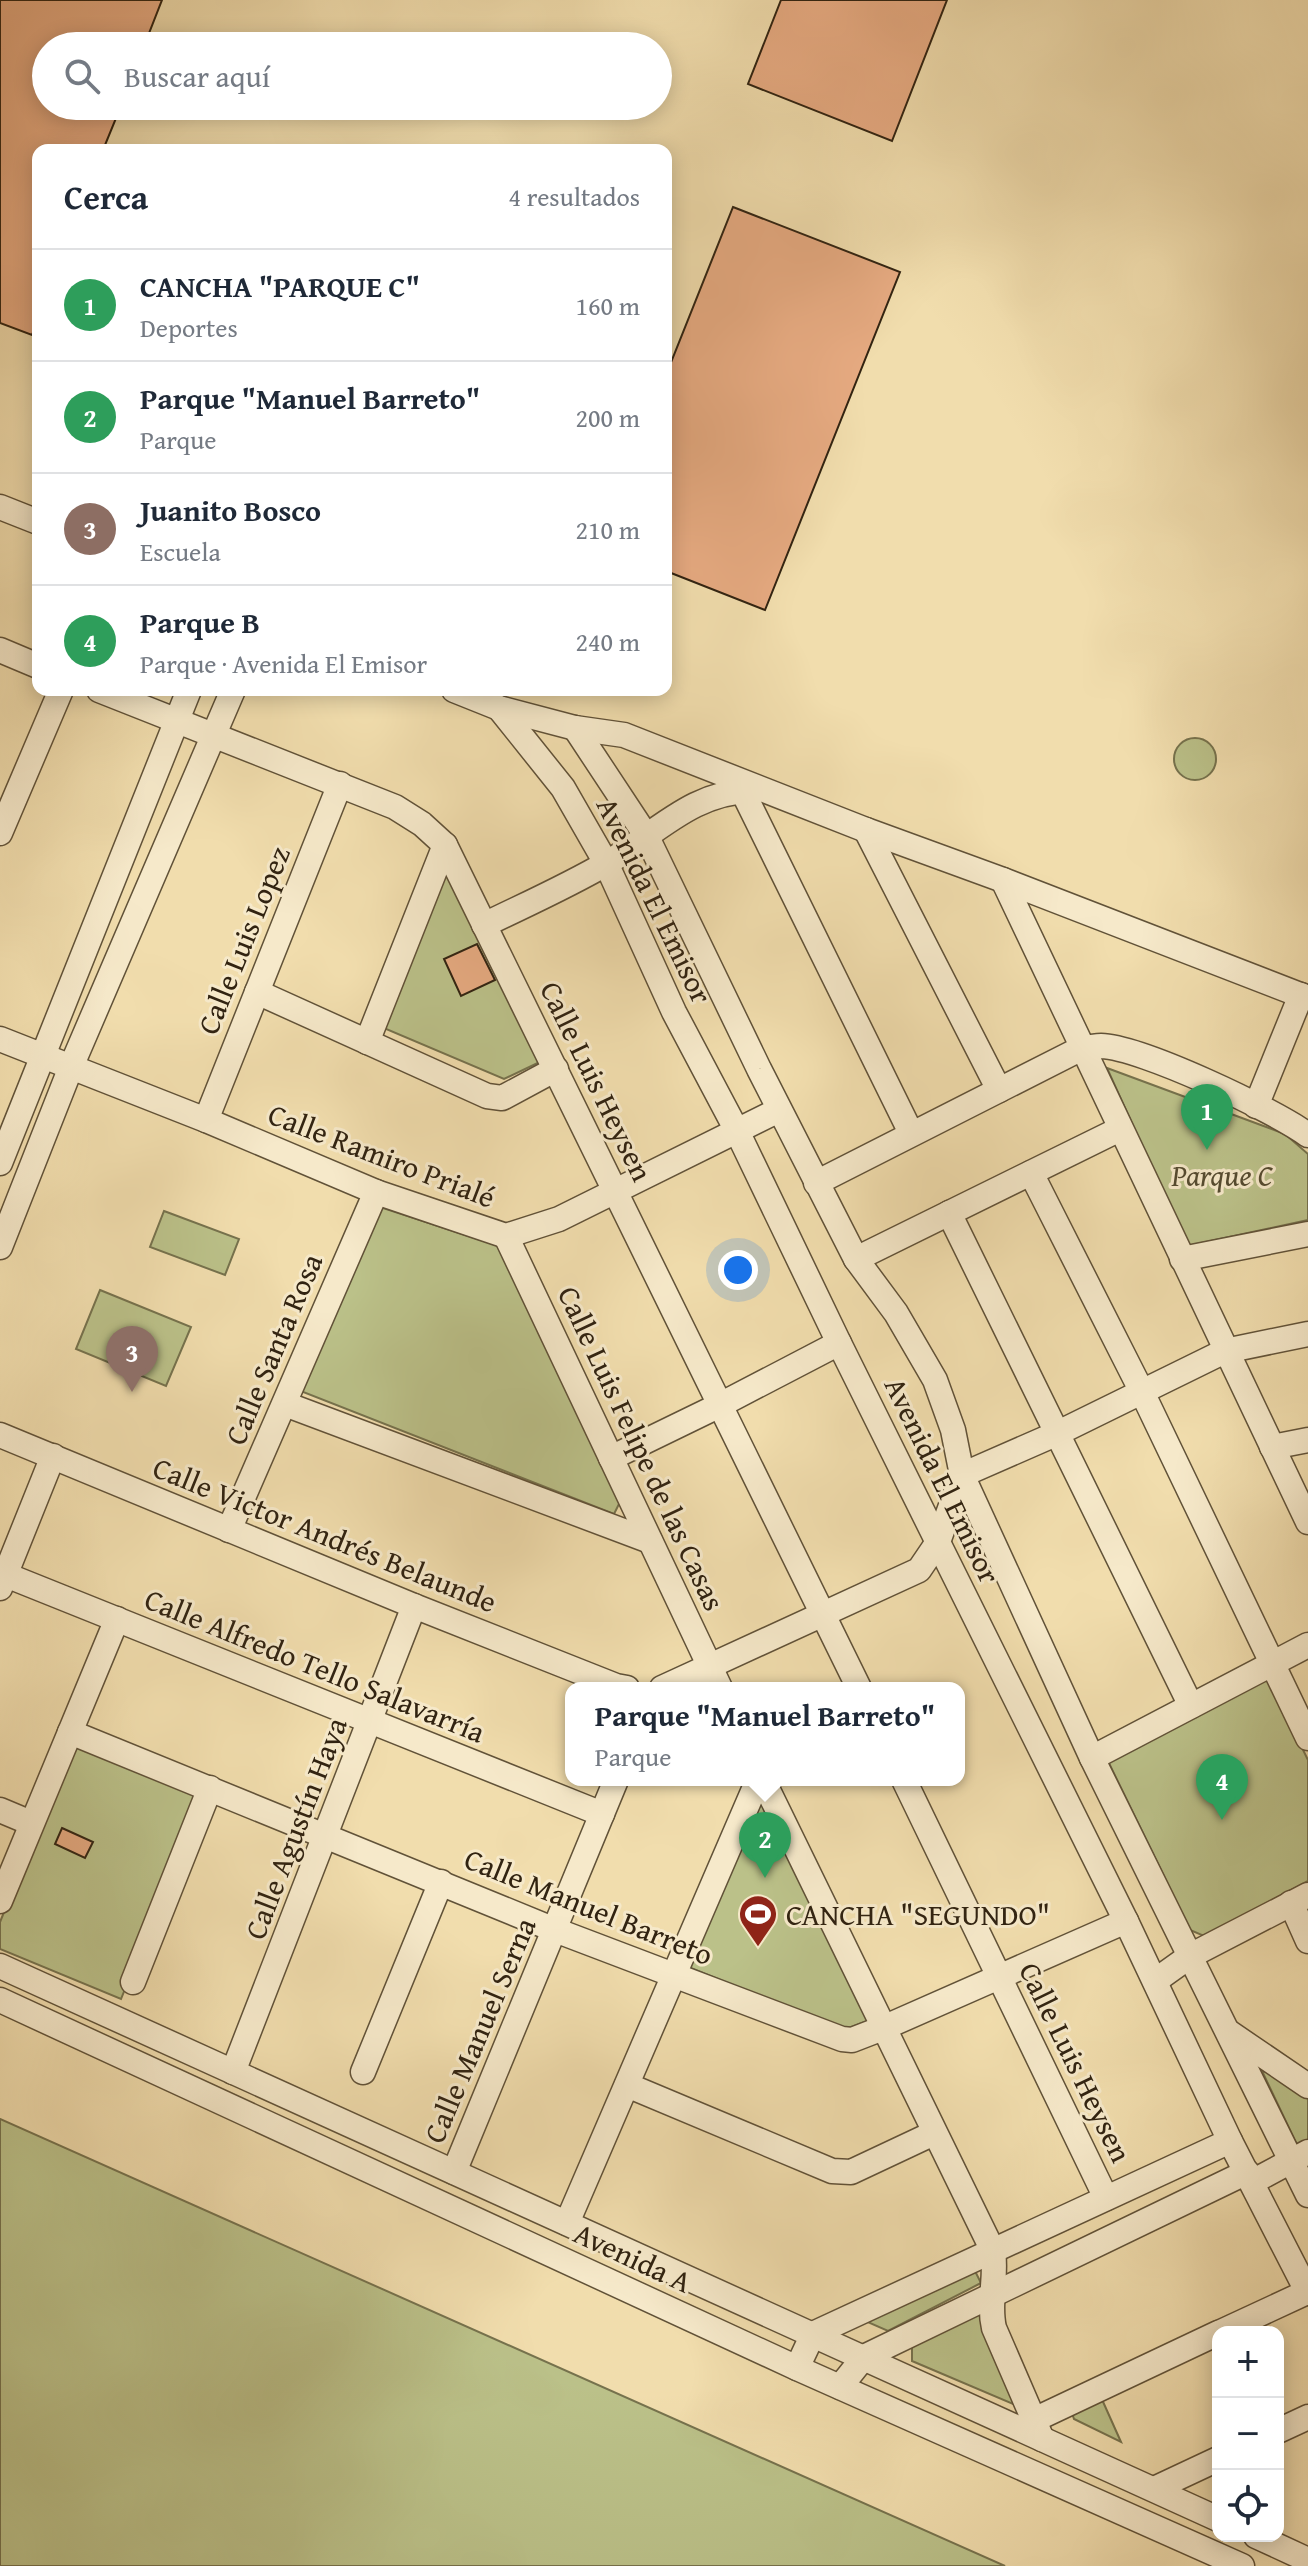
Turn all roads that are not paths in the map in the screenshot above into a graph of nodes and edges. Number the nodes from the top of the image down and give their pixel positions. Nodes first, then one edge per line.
1 (3, 515) edge
2 (32, 521) edge
3 (0, 650) edge
4 (32, 663) edge
5 (58, 696) edge
6 (115, 696) edge
7 (187, 696) edge
8 (230, 696) edge
9 (469, 696) edge
10 (499, 708) junction
11 (177, 720) junction
12 (575, 728) junction
13 (212, 736) junction
14 (340, 784) junction
15 (742, 790) junction
16 (769, 791) junction
17 (866, 830) junction
18 (0, 833) edge
19 (647, 837) junction
20 (445, 845) junction
21 (606, 863) junction
22 (1003, 880) junction
23 (484, 925) junction
24 (257, 992) junction
25 (1304, 997) edge
26 (0, 1039) edge
27 (367, 1042) junction
28 (1082, 1048) junction
29 (44, 1057) junction
30 (71, 1067) junction
31 (556, 1069) junction
32 (999, 1090) junction
33 (1256, 1106) junction
34 (779, 1110) junction
35 (206, 1120) junction
36 (1120, 1129) junction
37 (737, 1131) junction
38 (911, 1133) junction
39 (1308, 1135) edge
40 (0, 1163) edge
41 (1031, 1173) junction
42 (816, 1183) junction
43 (615, 1190) junction
44 (376, 1192) junction
45 (949, 1213) junction
46 (1308, 1234) edge
47 (506, 1236) junction
48 (0, 1247) edge
49 (856, 1259) junction
50 (1182, 1259) junction
51 (1308, 1334) edge
52 (839, 1343) junction
53 (1225, 1351) junction
54 (1142, 1392) junction
55 (285, 1404) junction
56 (720, 1405) junction
57 (1058, 1433) junction
58 (0, 1435) edge
59 (1308, 1440) edge
60 (1272, 1447) junction
61 (53, 1456) junction
62 (611, 1458) junction
63 (962, 1475) junction
64 (1308, 1522) edge
65 (229, 1530) junction
66 (650, 1541) junction
67 (938, 1542) junction
68 (3, 1582) edge
69 (414, 1606) junction
70 (822, 1613) junction
71 (117, 1619) junction
72 (1308, 1645) edge
73 (1272, 1662) junction
74 (715, 1677) edge
75 (606, 1682) edge
76 (691, 1682) edge
77 (856, 1682) edge
78 (1191, 1706) junction
79 (370, 1723) junction
80 (70, 1732) junction
81 (1308, 1738) edge
82 (1092, 1758) junction
83 (614, 1786) edge
84 (758, 1786) edge
85 (764, 1786) edge
86 (907, 1786) edge
87 (210, 1788) junction
88 (0, 1810) edge
89 (602, 1814) junction
90 (31, 1823) junction
91 (327, 1835) junction
92 (441, 1882) junction
93 (1300, 1899) edge
94 (0, 1901) edge
95 (1126, 1921) junction
96 (555, 1930) junction
97 (1308, 1941) edge
98 (1190, 1956) junction
99 (0, 1966) edge
100 (674, 1974) junction
101 (999, 1975) junction
102 (1155, 1981) junction
103 (133, 1982) dead end
104 (0, 2000) edge
105 (883, 2028) junction
106 (1227, 2031) junction
107 (233, 2072) junction
108 (363, 2072) dead end
109 (627, 2085) junction
110 (1308, 2086) edge
111 (934, 2133) junction
112 (1230, 2141) junction
113 (1300, 2156) edge
114 (454, 2172) junction
115 (1249, 2177) junction
116 (1308, 2195) edge
117 (1106, 2198) junction
118 (567, 2223) junction
119 (993, 2251) junction
120 (1308, 2292) edge
121 (993, 2295) junction
122 (1235, 2326) edge
123 (813, 2334) junction
124 (1212, 2337) edge
125 (864, 2357) junction
126 (797, 2368) junction
127 (840, 2387) junction
128 (1308, 2417) edge
129 (1284, 2428) edge
130 (1039, 2429) junction
131 (1212, 2462) edge
132 (1154, 2489) junction
133 (1212, 2516) edge
134 (1273, 2542) edge
135 (1303, 2553) edge
136 (1242, 2566) edge

1 - 2 street
3 - 4 street
5 - 18 street
6 - 11 street, Calle Luis Heysen
7 - 11 street
8 - 13 street
9 - 10 street, Avenida El Emisor
10 - 12 street, Avenida El Emisor
10 - 21 street, Avenida El Emisor
11 - 13 street, Calle Luis Heysen
11 - 29 street
12 - 16 street
12 - 19 street, Avenida El Emisor
13 - 14 street, Calle Luis Heysen
13 - 30 street
14 - 20 street, Calle Luis Heysen
14 - 24 street, Calle Luis Lopez
15 - 16 street
15 - 19 street
15 - 38 street
16 - 17 street
17 - 22 street
17 - 32 street
19 - 21 street
19 - 34 street, Avenida El Emisor
20 - 23 street, Calle Luis Heysen
20 - 27 street
21 - 23 street
21 - 37 street, Avenida El Emisor
22 - 25 street
22 - 28 street
23 - 31 street, Calle Luis Heysen
24 - 27 street
24 - 35 street, Calle Luis Lopez
25 - 33 street
26 - 29 street, Calle Ramiro Prialé
27 - 31 street
28 - 32 street
28 - 33 street
28 - 36 street
29 - 30 street, Calle Ramiro Prialé
29 - 40 street
30 - 35 street, Calle Ramiro Prialé
30 - 48 street
31 - 43 street, Calle Luis Heysen
32 - 38 street
33 - 39 street
34 - 37 street, Calle Ramiro Prialé
34 - 42 street, Avenida El Emisor
35 - 44 street, Calle Ramiro Prialé
36 - 41 street
36 - 50 street
37 - 43 street, Calle Ramiro Prialé
37 - 52 street, Avenida El Emisor
38 - 42 street
41 - 45 street
41 - 54 street
42 - 49 street, Avenida El Emisor
43 - 47 street, Calle Ramiro Prialé
43 - 56 street, Calle Luis Heysen
44 - 47 street, Calle Ramiro Prialé
44 - 55 street, Calle Santa Rosa
45 - 49 street
45 - 57 street
46 - 50 street
47 - 62 street, Calle Luis Felipe de las Casas
49 - 63 street, Avenida El Emisor
50 - 53 street
51 - 53 street
52 - 56 street
52 - 67 street, Avenida El Emisor
53 - 54 street
53 - 60 street
54 - 57 street
54 - 73 street
55 - 65 street, Calle Santa Rosa
55 - 66 street
56 - 62 street
56 - 70 street, Calle Luis Heysen
57 - 63 street
57 - 78 street
58 - 61 street, Calle Victor Andrés Belaunde
59 - 60 street
60 - 64 street
61 - 65 street, Calle Victor Andrés Belaunde
61 - 68 street
62 - 66 street, Calle Luis Felipe de las Casas
63 - 67 street
63 - 82 street, Avenida El Emisor
65 - 69 street, Calle Victor Andrés Belaunde
66 - 74 street, Calle Luis Felipe de las Casas
67 - 70 street
67 - 95 street, Avenida El Emisor
68 - 71 street, Calle Alfredo Tello Salavarría
69 - 75 street, Calle Victor Andrés Belaunde
69 - 79 street, Calle Agustín Haya
70 - 74 street
70 - 77 street, Calle Luis Heysen
71 - 79 street, Calle Alfredo Tello Salavarría
71 - 80 street
72 - 73 street
73 - 78 street
73 - 81 street
74 - 76 street
78 - 82 street
79 - 89 street, Calle Alfredo Tello Salavarría
79 - 91 street, Calle Agustín Haya
80 - 87 street, Calle Manuel Barreto
80 - 90 street
82 - 98 street, Avenida El Emisor
83 - 89 street, Calle Manuel Serna
84 - 100 street
85 - 105 street
86 - 101 street, Calle Luis Heysen
87 - 91 street, Calle Manuel Barreto
87 - 103 street
88 - 90 street
89 - 96 street, Calle Manuel Serna
90 - 94 street
91 - 92 street, Calle Manuel Barreto
91 - 107 street, Calle Agustín Haya
92 - 96 street, Calle Manuel Barreto
92 - 108 street
93 - 97 street
93 - 98 street
95 - 101 street, Calle Manuel Barreto
95 - 102 street, Avenida El Emisor
96 - 100 street, Calle Manuel Barreto
96 - 114 street, Calle Manuel Serna
98 - 102 street
98 - 106 street, Avenida El Emisor
99 - 107 street, Avenida A
100 - 105 street, Calle Manuel Barreto
100 - 109 street
101 - 105 street, Calle Manuel Barreto
101 - 117 street, Calle Luis Heysen
102 - 112 street, Avenida El Emisor
104 - 126 street, Avenida A
105 - 111 street
106 - 110 street
106 - 113 street, Avenida El Emisor
107 - 114 street, Avenida A
109 - 111 street
109 - 118 street
111 - 119 street
112 - 115 street, Avenida El Emisor
112 - 117 street
113 - 115 street
113 - 116 street, Avenida El Emisor
114 - 118 street, Avenida A
115 - 120 street, Avenida El Emisor
115 - 121 street
117 - 119 street
118 - 123 street, Avenida A
119 - 121 street
119 - 123 street
120 - 122 street
121 - 125 street
121 - 130 street
123 - 125 street, Avenida A
123 - 126 street
124 - 130 street
125 - 127 street
125 - 130 street, Avenida A
126 - 127 street, Avenida A
127 - 136 street, Avenida A
128 - 129 street
130 - 132 street, Avenida A
131 - 132 street
132 - 133 street, Avenida A
134 - 135 street

